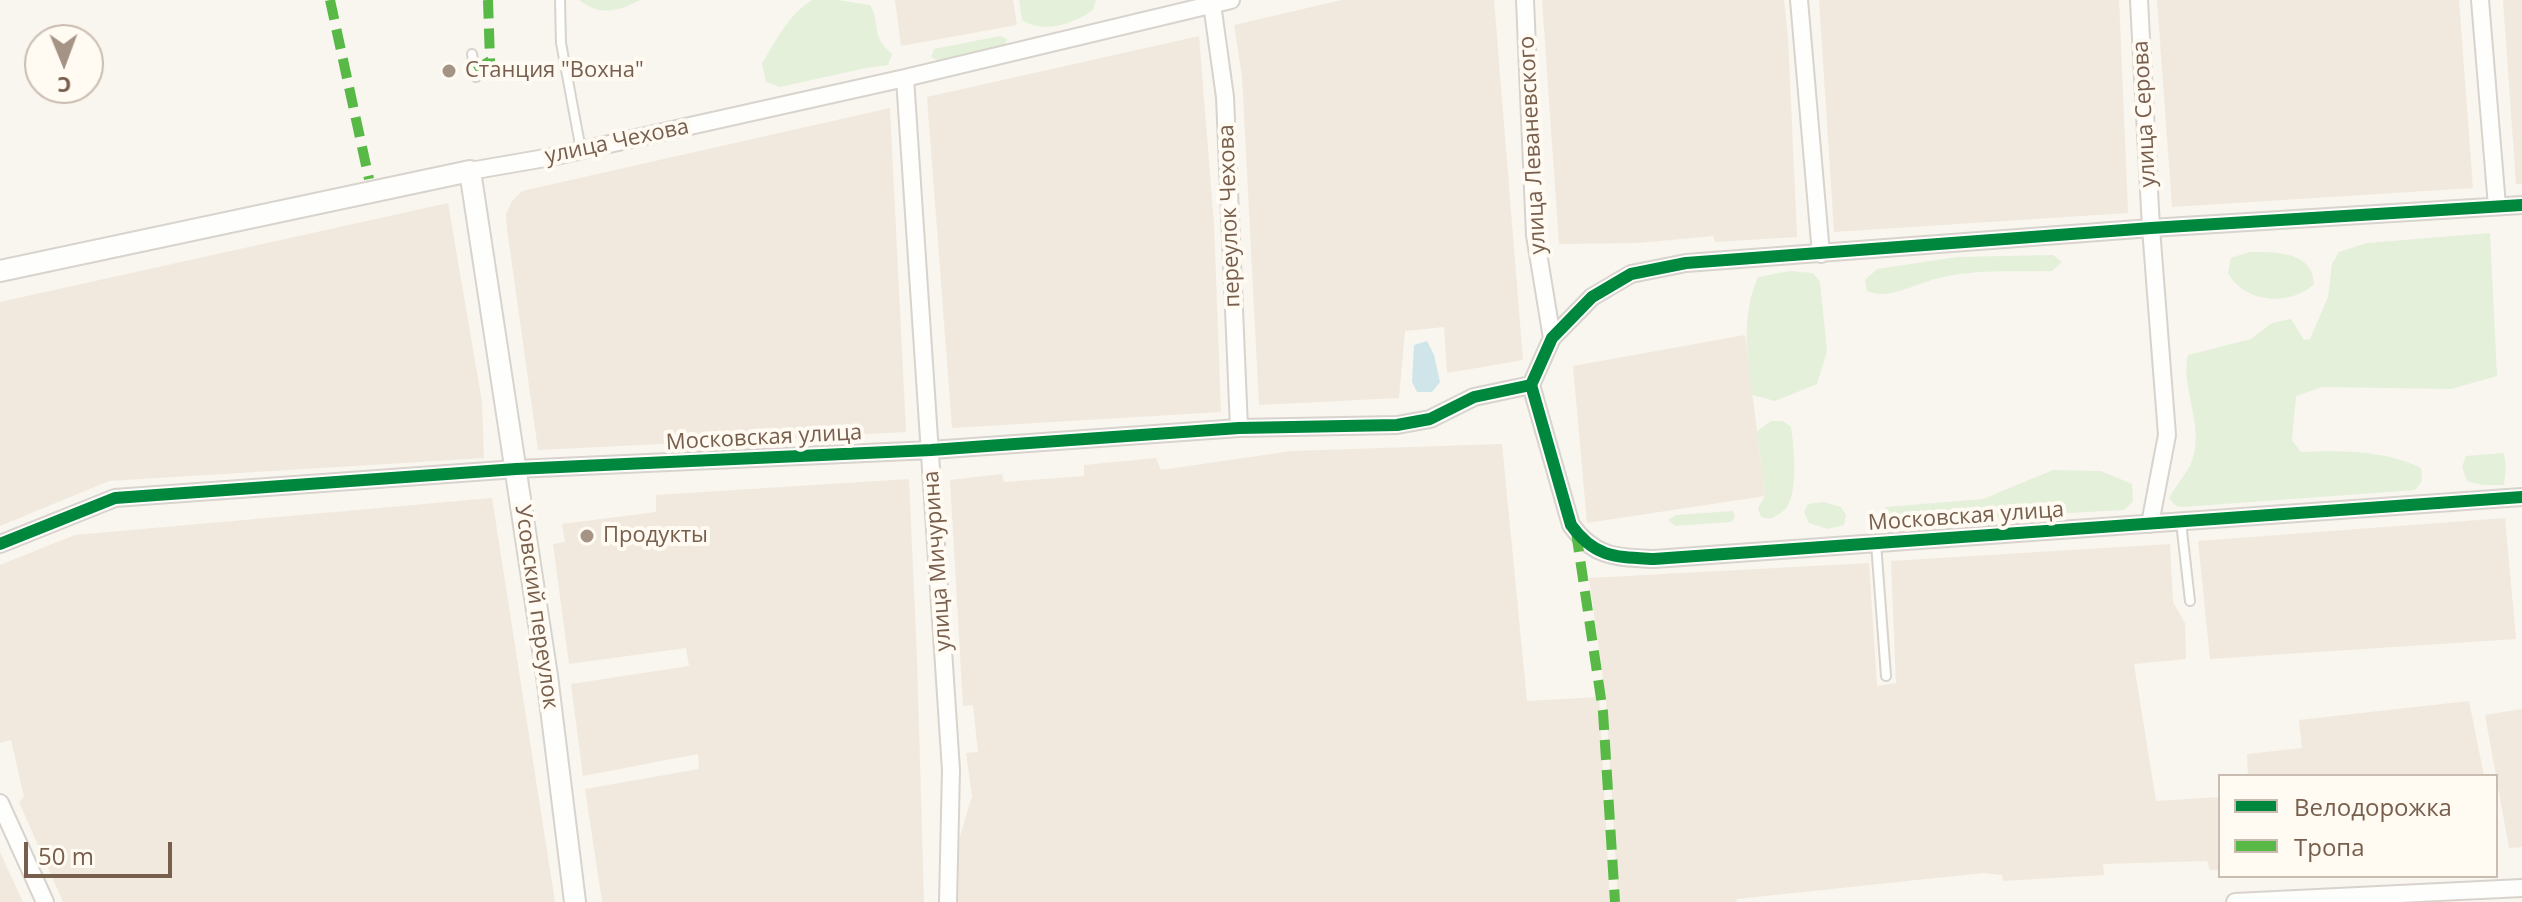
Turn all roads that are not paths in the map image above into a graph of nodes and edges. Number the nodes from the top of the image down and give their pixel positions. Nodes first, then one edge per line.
1 (560, 0) edge
2 (1231, 0) edge
3 (1525, 0) edge
4 (1799, 0) edge
5 (2139, 0) edge
6 (2480, 0) edge
7 (1212, 4) junction
8 (472, 54) dead end
9 (476, 77) dead end
10 (905, 78) junction
11 (581, 150) junction
12 (470, 171) junction
13 (2522, 205) edge
14 (2497, 206) junction
15 (2151, 228) junction
16 (1821, 254) junction
17 (0, 271) edge
18 (1552, 338) junction
19 (1531, 385) junction
20 (1239, 428) junction
21 (931, 450) junction
22 (516, 469) junction
23 (2522, 497) edge
24 (2181, 522) junction
25 (2150, 524) junction
26 (1876, 543) junction
27 (0, 544) edge
28 (2190, 601) dead end
29 (1886, 676) dead end
30 (0, 803) edge
31 (2522, 888) edge
32 (45, 902) edge
33 (575, 902) edge
34 (948, 902) edge
35 (2235, 902) edge

1 - 11 lane
2 - 7 street, улица Чехова
3 - 18 street, улица Леваневского
4 - 16 street
5 - 15 street, улица Серова
6 - 14 street
7 - 10 street, улица Чехова
7 - 20 street, переулок Чехова
8 - 9 lane
10 - 11 street, улица Чехова
10 - 21 street, улица Мичурина
11 - 12 street, улица Чехова
12 - 17 street, улица Чехова
12 - 22 street, Усовский переулок
13 - 14 street
14 - 15 street
15 - 16 street
15 - 25 street, улица Серова
16 - 18 street
18 - 19 street
19 - 20 street, Московская улица
19 - 26 street, Московская улица
20 - 21 street, Московская улица
21 - 22 street, Московская улица
21 - 34 street, улица Мичурина
22 - 27 street, Московская улица
22 - 33 street, Усовский переулок
23 - 24 street, Московская улица
24 - 25 street, Московская улица
24 - 28 lane
25 - 26 street, Московская улица
26 - 29 lane
30 - 32 street
31 - 35 street

